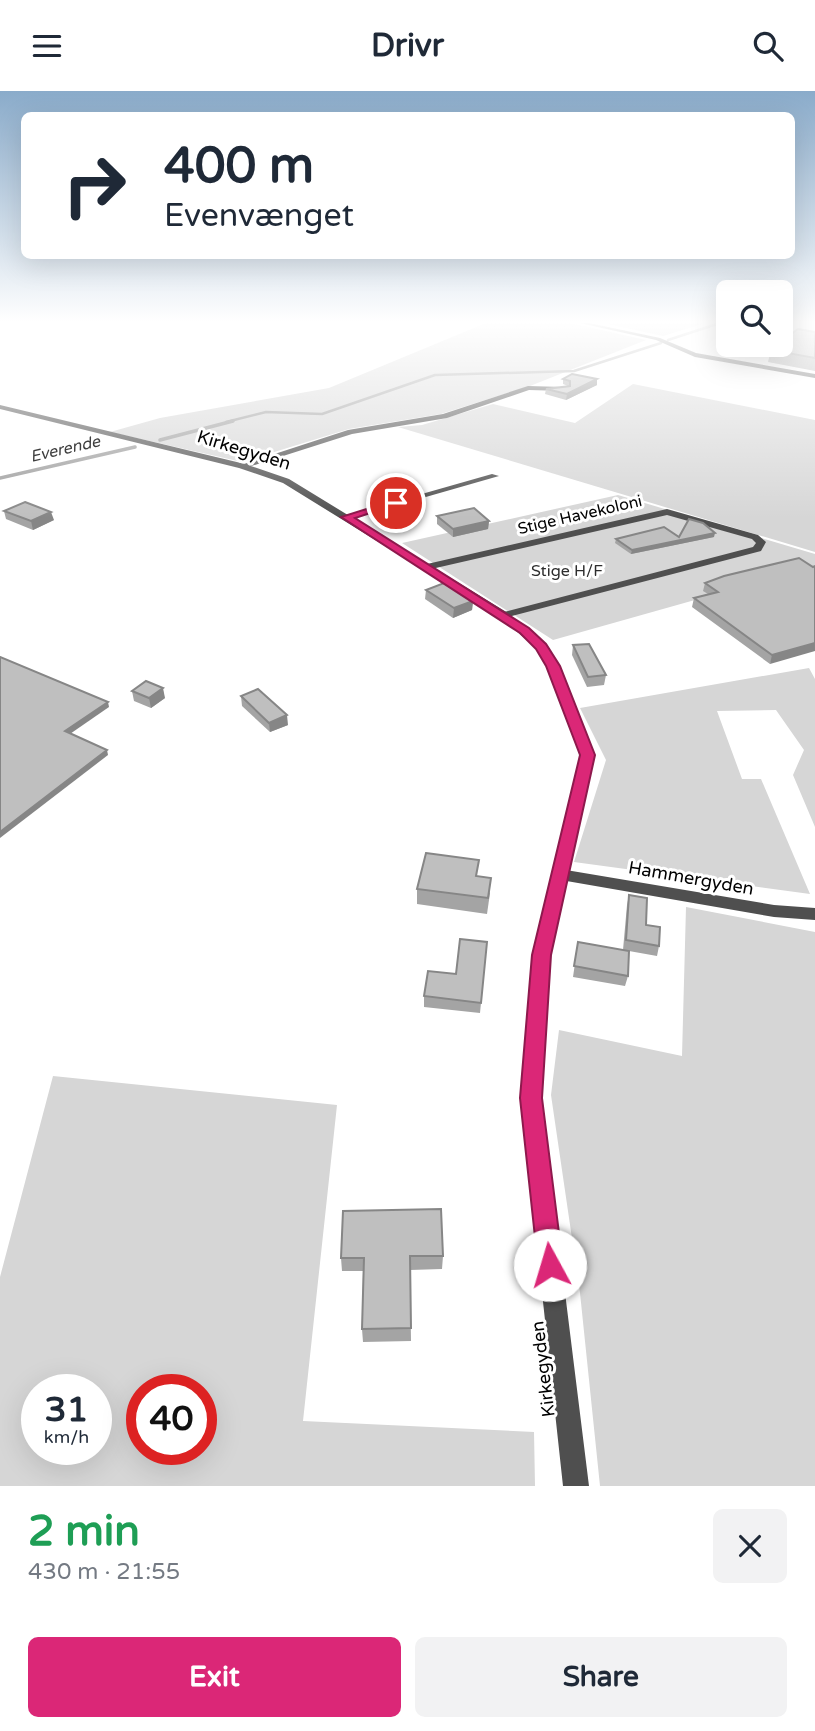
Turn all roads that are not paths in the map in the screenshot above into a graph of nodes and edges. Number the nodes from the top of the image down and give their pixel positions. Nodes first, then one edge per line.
1 (564, 389) edge
2 (0, 407) edge
3 (242, 466) junction
4 (495, 476) dead end
5 (346, 517) junction
6 (427, 567) junction
7 (504, 615) junction
8 (560, 875) junction
9 (815, 914) edge
10 (576, 1486) edge

1 - 3 street
2 - 3 street, Kirkegyden
3 - 5 street, Kirkegyden
4 - 5 street
5 - 6 street, Kirkegyden
6 - 7 street, Kirkegyden
6 - 7 street, Stige Havekoloni
7 - 8 street, Kirkegyden
8 - 9 street, Hammergyden
8 - 10 street, Kirkegyden

